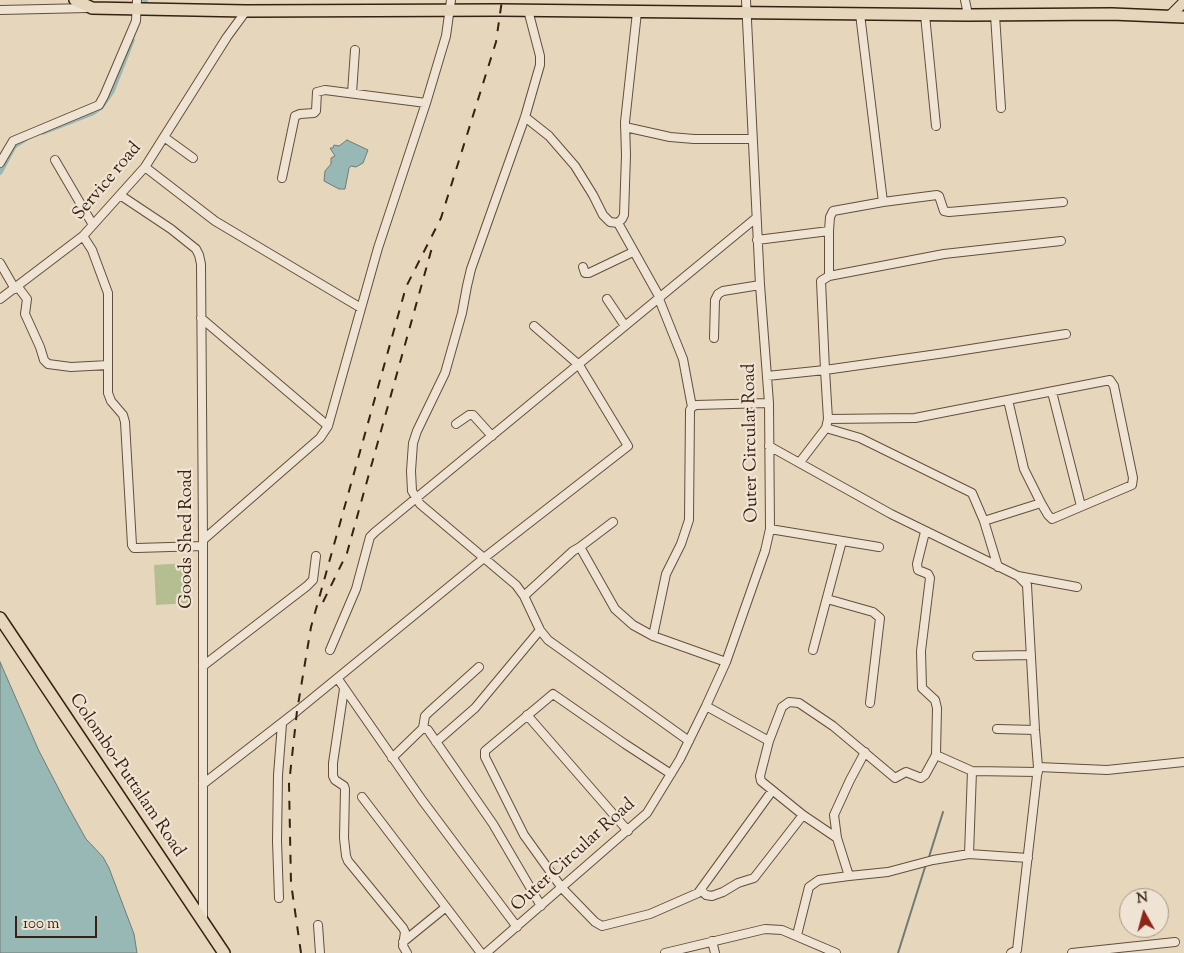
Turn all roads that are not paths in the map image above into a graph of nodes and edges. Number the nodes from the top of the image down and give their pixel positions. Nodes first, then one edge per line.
1 (75, 0) edge
2 (746, 0) edge
3 (965, 0) edge
4 (1184, 2) edge
5 (137, 4) edge
6 (190, 5) edge
7 (451, 5) edge
8 (352, 6) edge
9 (92, 8) junction
10 (0, 10) edge
11 (528, 10) junction
12 (246, 11) junction
13 (637, 12) junction
14 (747, 13) junction
15 (860, 14) junction
16 (925, 15) junction
17 (968, 15) junction
18 (995, 15) junction
19 (1170, 16) junction
20 (1184, 17) edge
21 (354, 50) dead end
22 (352, 92) junction
23 (426, 103) junction
24 (1001, 108) dead end
25 (524, 117) junction
26 (936, 126) dead end
27 (625, 127) junction
28 (164, 137) junction
29 (752, 139) junction
30 (192, 158) dead end
31 (55, 160) dead end
32 (0, 163) edge
33 (145, 167) junction
34 (282, 178) dead end
35 (120, 195) junction
36 (883, 202) junction
37 (1063, 202) dead end
38 (756, 218) junction
39 (618, 222) junction
40 (93, 226) junction
41 (829, 231) junction
42 (83, 236) junction
43 (758, 240) junction
44 (1061, 241) dead end
45 (633, 252) junction
46 (0, 263) edge
47 (583, 268) dead end
48 (829, 276) junction
49 (760, 285) junction
50 (16, 288) junction
51 (0, 299) edge
52 (607, 299) dead end
53 (659, 299) junction
54 (362, 308) junction
55 (201, 318) junction
56 (534, 326) dead end
57 (625, 326) junction
58 (1066, 334) dead end
59 (714, 338) dead end
60 (108, 364) junction
61 (579, 365) junction
62 (825, 370) junction
63 (766, 376) junction
64 (1052, 392) junction
65 (1008, 400) junction
66 (769, 403) junction
67 (692, 407) junction
68 (828, 419) junction
69 (456, 424) dead end
70 (328, 426) junction
71 (826, 428) junction
72 (492, 436) junction
73 (769, 446) junction
74 (800, 462) junction
75 (416, 499) junction
76 (1041, 503) junction
77 (1082, 506) junction
78 (984, 521) junction
79 (613, 522) dead end
80 (770, 529) junction
81 (925, 532) junction
82 (842, 541) junction
83 (203, 543) junction
84 (580, 547) junction
85 (879, 547) dead end
86 (316, 556) dead end
87 (484, 558) junction
88 (998, 567) junction
89 (1018, 576) junction
90 (1077, 587) dead end
91 (524, 596) junction
92 (827, 599) junction
93 (0, 618) edge
94 (540, 630) junction
95 (653, 636) junction
96 (330, 650) dead end
97 (813, 650) dead end
98 (1031, 655) junction
99 (977, 656) dead end
100 (726, 662) junction
101 (203, 666) junction
102 (479, 667) dead end
103 (338, 679) junction
104 (344, 689) junction
105 (870, 703) dead end
106 (706, 706) junction
107 (527, 715) junction
108 (282, 724) junction
109 (423, 728) junction
110 (997, 729) dead end
111 (1035, 730) junction
112 (689, 741) junction
113 (769, 741) junction
114 (436, 742) junction
115 (865, 752) junction
116 (936, 754) junction
117 (392, 758) junction
118 (1184, 762) edge
119 (1038, 770) junction
120 (972, 771) junction
121 (671, 774) junction
122 (203, 784) junction
123 (772, 791) junction
124 (362, 797) dead end
125 (803, 815) junction
126 (628, 830) junction
127 (837, 838) junction
128 (969, 854) junction
129 (1028, 858) junction
130 (849, 876) junction
131 (562, 888) junction
132 (701, 890) junction
133 (279, 898) dead end
134 (542, 906) junction
135 (446, 907) junction
136 (204, 923) junction
137 (318, 925) dead end
138 (517, 927) junction
139 (797, 935) junction
140 (712, 941) junction
141 (403, 942) junction
142 (1175, 942) dead end
143 (1015, 952) edge
144 (224, 953) edge
145 (320, 953) edge
146 (407, 953) edge
147 (481, 953) edge
148 (486, 953) edge
149 (666, 953) edge
150 (716, 953) edge
151 (836, 953) edge
152 (1072, 953) edge

1 - 9 highway
2 - 14 street, Outer Circular Road
3 - 17 street
4 - 19 main road
5 - 6 highway
5 - 9 highway
5 - 32 street
6 - 12 highway
7 - 8 highway
7 - 11 highway
7 - 23 street
8 - 12 highway
9 - 10 street
11 - 13 highway
11 - 25 street
12 - 28 street, Service road
13 - 14 highway
13 - 27 street
14 - 15 highway
14 - 29 street, Outer Circular Road
15 - 16 highway
15 - 36 street
16 - 17 highway
16 - 26 street
17 - 18 highway
18 - 19 highway
18 - 24 street
19 - 20 highway
21 - 22 street
22 - 23 street
22 - 34 street
23 - 54 street
25 - 39 street
25 - 75 street
27 - 29 street
27 - 39 street
28 - 30 street
28 - 33 street, Service road
29 - 38 street, Outer Circular Road
31 - 40 street
33 - 35 street, Service road
33 - 54 street
35 - 40 street, Service road
35 - 55 street, Goods Shed Road
36 - 37 street
36 - 41 street
38 - 43 street, Outer Circular Road
38 - 53 street
39 - 45 street
40 - 42 street, Service road
41 - 43 street
41 - 48 street
42 - 50 street, Service road
42 - 60 street
43 - 49 street, Outer Circular Road
44 - 48 street
45 - 47 street
45 - 53 street
46 - 50 street
48 - 62 street
49 - 59 street
49 - 63 street, Outer Circular Road
50 - 51 street, Service road
50 - 60 street
52 - 57 street
53 - 57 street
53 - 67 street
54 - 70 street
55 - 70 street
55 - 83 street, Goods Shed Road
56 - 61 street
57 - 61 street
58 - 62 street
60 - 83 street
61 - 72 street
61 - 87 street
62 - 63 street
62 - 68 street
63 - 66 street, Outer Circular Road
64 - 65 street
64 - 77 street
64 - 77 street
65 - 68 street
65 - 76 street
66 - 67 street
66 - 73 street, Outer Circular Road
67 - 95 street
68 - 71 street
69 - 72 street
70 - 83 street
71 - 74 street
71 - 78 street
72 - 75 street
73 - 74 street
73 - 80 street, Outer Circular Road
74 - 81 street
75 - 87 street
75 - 96 street
76 - 77 street
76 - 78 street
78 - 88 street
79 - 84 street
80 - 82 street
80 - 100 street, Outer Circular Road
81 - 88 street
81 - 116 street
82 - 85 street
82 - 92 street
83 - 101 street, Goods Shed Road
84 - 91 street
84 - 95 street
86 - 101 street
87 - 91 street
87 - 103 street
88 - 89 street
89 - 90 street
89 - 98 street
91 - 94 street
92 - 97 street
92 - 105 street
93 - 136 highway, Colombo-Puttalam Road
94 - 112 street
94 - 114 street
95 - 100 street
98 - 99 street
98 - 111 street
100 - 106 street, Outer Circular Road
101 - 122 street, Goods Shed Road
102 - 109 street
103 - 104 street
103 - 108 street
104 - 117 street
104 - 141 street
106 - 112 street, Outer Circular Road
106 - 113 street
107 - 121 street
107 - 126 street
107 - 131 street
108 - 122 street
108 - 133 street
109 - 114 street
109 - 117 street
110 - 111 street
111 - 119 street
112 - 121 street, Outer Circular Road
113 - 115 street
113 - 123 street
114 - 134 street
115 - 116 street
115 - 127 street
116 - 120 street
117 - 138 street
118 - 119 street
119 - 120 street
119 - 129 street
120 - 128 street
121 - 126 street, Outer Circular Road
122 - 136 street, Goods Shed Road
123 - 125 street
123 - 132 street
124 - 135 street
125 - 127 street
125 - 132 street
126 - 131 street, Outer Circular Road
127 - 130 street
128 - 129 street
128 - 130 street
129 - 143 street
130 - 139 street
131 - 132 street
131 - 134 street, Outer Circular Road
134 - 138 street, Outer Circular Road
135 - 141 street
135 - 147 street
136 - 144 highway, Colombo-Puttalam Road
137 - 145 street
138 - 148 street, Outer Circular Road
139 - 140 street
139 - 151 street
140 - 149 street
140 - 150 street
141 - 146 street
142 - 152 street

